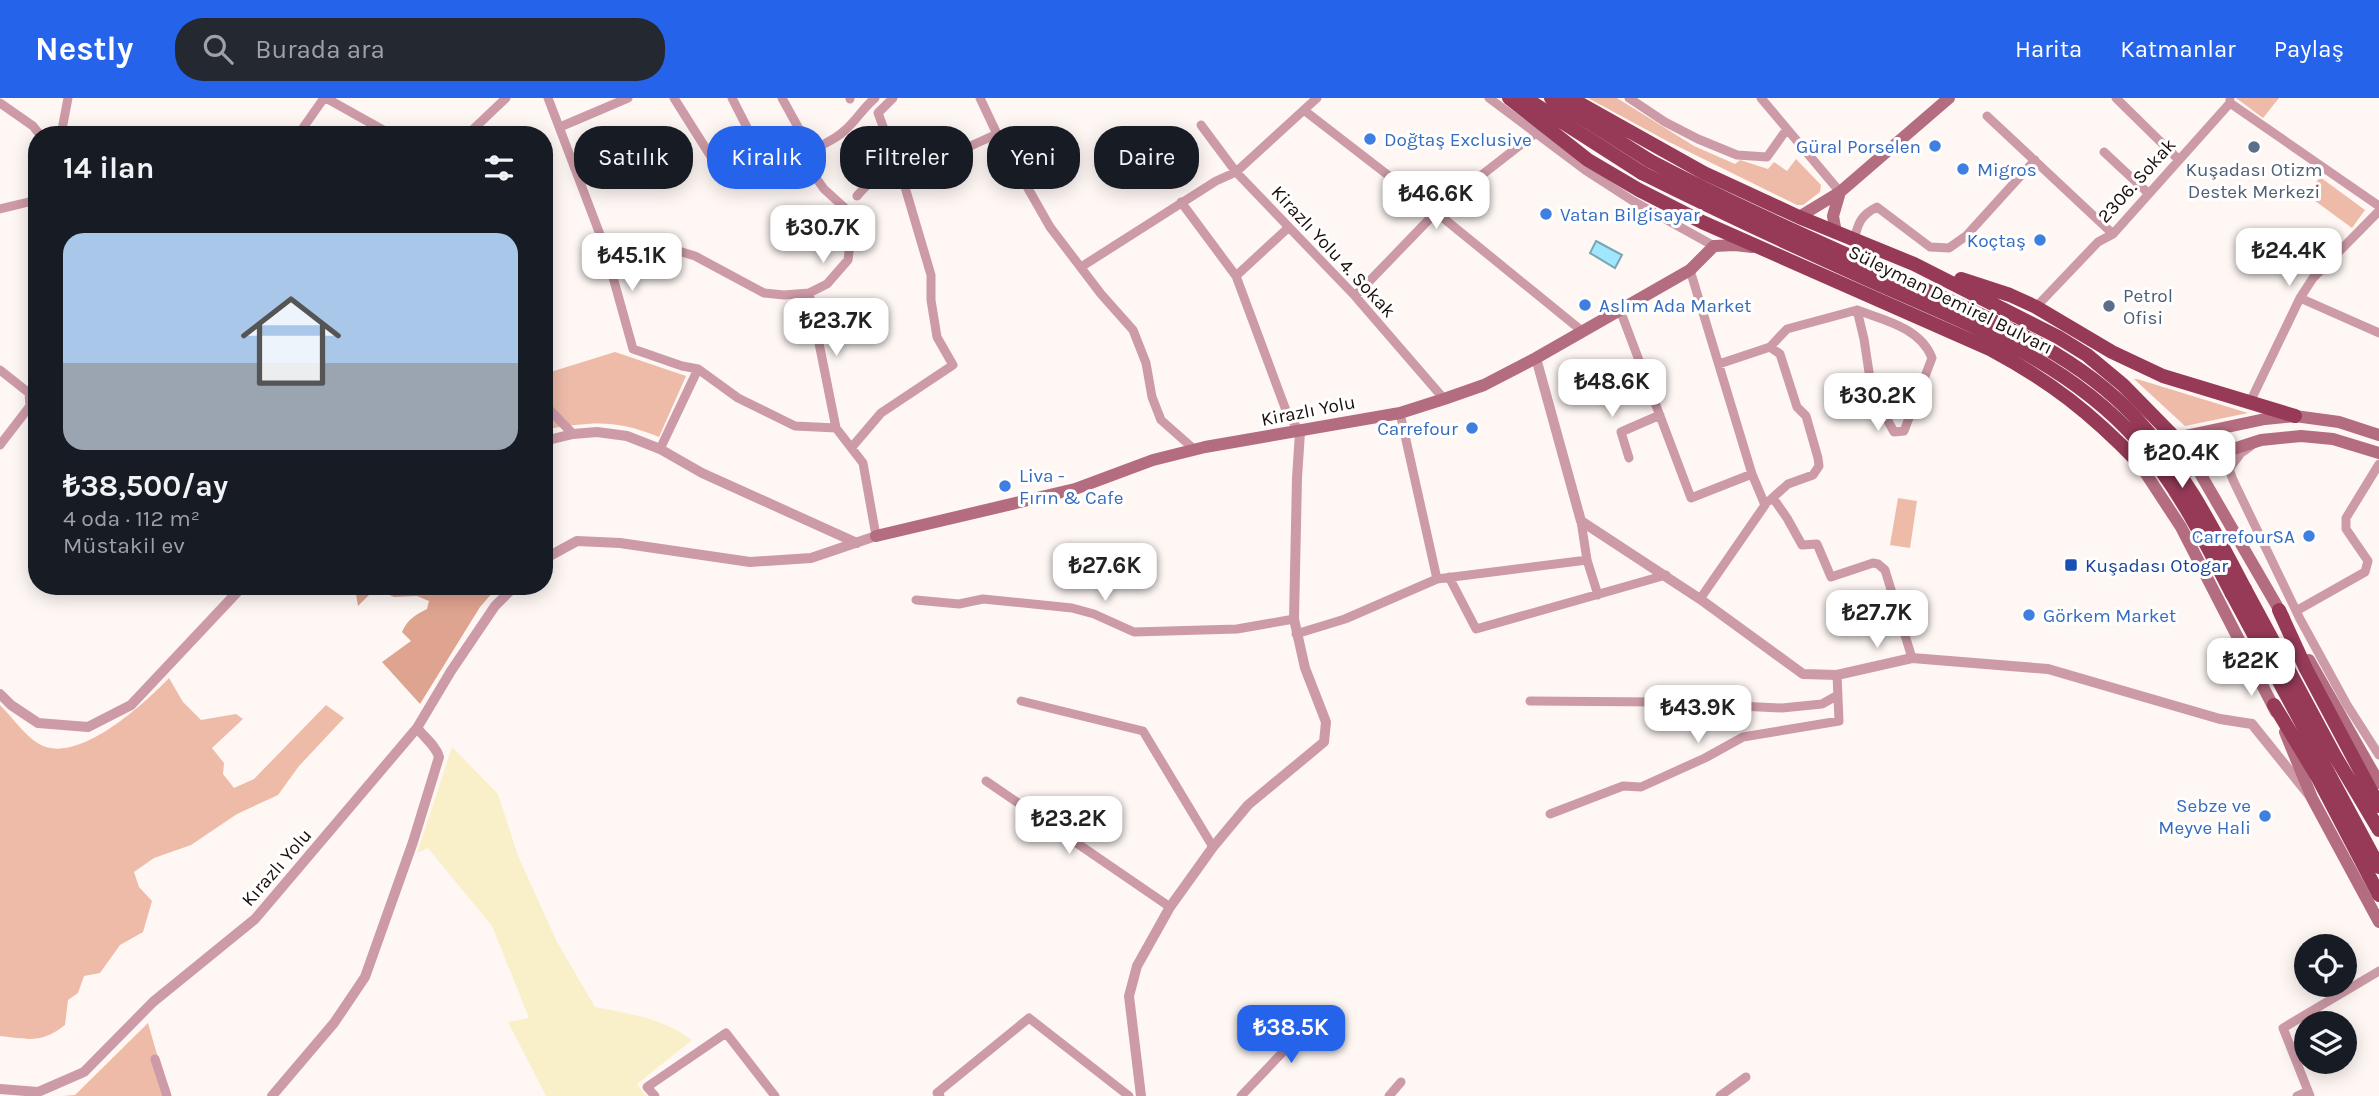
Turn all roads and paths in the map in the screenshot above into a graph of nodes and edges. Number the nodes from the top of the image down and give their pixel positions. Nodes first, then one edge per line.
1 (68, 98) edge
2 (325, 98) edge
3 (506, 98) edge
4 (548, 98) edge
5 (628, 98) edge
6 (674, 98) edge
7 (732, 98) edge
8 (782, 98) edge
9 (875, 98) edge
10 (893, 98) edge
11 (980, 98) edge
12 (1317, 98) edge
13 (1489, 98) edge
14 (1509, 98) edge
15 (1525, 98) edge
16 (1551, 98) edge
17 (1570, 98) edge
18 (1629, 98) edge
19 (1761, 98) edge
20 (1949, 98) edge
21 (2116, 98) edge
22 (2230, 100) edge
23 (0, 103) edge
24 (1305, 111) junction
25 (1987, 116) dead end
26 (1201, 125) dead end
27 (32, 126) edge
28 (63, 126) edge
29 (305, 126) edge
30 (376, 126) edge
31 (476, 126) edge
32 (746, 126) edge
33 (797, 126) edge
34 (883, 126) edge
35 (993, 126) edge
36 (560, 127) junction
37 (1787, 129) junction
38 (1539, 130) junction
39 (707, 150) edge
40 (2104, 152) dead end
41 (2178, 159) junction
42 (2035, 160) junction
43 (1646, 167) junction
44 (1236, 172) junction
45 (863, 189) edge
46 (906, 189) edge
47 (1028, 189) edge
48 (1840, 192) junction
49 (2148, 193) junction
50 (857, 196) dead end
51 (28, 202) edge
52 (1181, 202) junction
53 (2379, 208) edge
54 (0, 209) edge
55 (1437, 213) junction
56 (1798, 217) junction
57 (1702, 222) junction
58 (1289, 227) junction
59 (1836, 233) junction
60 (2113, 234) junction
61 (1853, 240) junction
62 (604, 245) junction
63 (1714, 246) junction
64 (1765, 249) junction
65 (1914, 264) junction
66 (1081, 267) junction
67 (1690, 270) junction
68 (1236, 276) junction
69 (809, 293) junction
70 (1355, 296) junction
71 (2300, 298) junction
72 (2036, 307) junction
73 (1620, 310) junction
74 (1857, 310) junction
75 (1582, 331) junction
76 (2379, 333) edge
77 (1770, 347) junction
78 (1536, 358) junction
79 (1719, 364) junction
80 (698, 369) junction
81 (0, 370) edge
82 (2123, 385) junction
83 (28, 392) edge
84 (1444, 399) junction
85 (2250, 402) junction
86 (28, 408) edge
87 (553, 413) edge
88 (1400, 413) junction
89 (1660, 415) junction
90 (2295, 416) junction
91 (2095, 418) junction
92 (836, 428) junction
93 (1300, 432) junction
94 (573, 434) junction
95 (2379, 435) edge
96 (2175, 438) junction
97 (553, 440) edge
98 (2261, 440) junction
99 (0, 445) edge
100 (852, 447) junction
101 (2235, 448) junction
102 (660, 449) junction
103 (1195, 450) junction
104 (2379, 453) edge
105 (1629, 458) dead end
106 (2138, 463) junction
107 (2379, 464) edge
108 (2197, 468) junction
109 (1752, 474) junction
110 (2155, 488) junction
111 (2213, 495) junction
112 (1773, 498) junction
113 (1765, 505) junction
114 (1581, 521) junction
115 (876, 536) junction
116 (857, 543) junction
117 (553, 554) edge
118 (1587, 560) junction
119 (1666, 575) junction
120 (1449, 577) junction
121 (1437, 579) junction
122 (2239, 591) junction
123 (235, 595) edge
124 (506, 595) edge
125 (1598, 595) junction
126 (1700, 599) junction
127 (916, 600) dead end
128 (2279, 610) junction
129 (2296, 611) junction
130 (1294, 619) junction
131 (1296, 634) junction
132 (1912, 658) junction
133 (1837, 675) junction
134 (0, 694) edge
135 (1838, 695) junction
136 (1021, 701) dead end
137 (1530, 701) dead end
138 (2274, 705) junction
139 (417, 728) junction
140 (2379, 755) edge
141 (986, 781) dead end
142 (2379, 783) edge
143 (2312, 798) junction
144 (2379, 806) edge
145 (1550, 814) dead end
146 (2379, 830) edge
147 (1213, 847) junction
148 (2379, 867) edge
149 (2379, 895) edge
150 (1170, 907) junction
151 (2379, 922) edge
152 (2379, 971) edge
153 (1320, 1013) dead end
154 (155, 1059) dead end
155 (1746, 1077) dead end
156 (1401, 1082) dead end
157 (0, 1089) edge
158 (2309, 1094) edge
159 (167, 1096) edge
160 (272, 1096) edge
161 (655, 1096) edge
162 (775, 1096) edge
163 (940, 1096) edge
164 (1129, 1096) edge
165 (1140, 1096) edge
166 (1241, 1096) edge
167 (1389, 1096) edge
168 (1720, 1096) edge
169 (2297, 1096) edge

1 - 28 street
2 - 29 street
2 - 30 street
3 - 31 street
4 - 36 street
5 - 36 street
6 - 39 street
7 - 32 street
8 - 33 street
9 - 69 street
10 - 34 street
11 - 35 street
12 - 24 street
13 - 38 street
14 - 38 highway
15 - 43 highway, Süleyman Demirel Bulvarı
16 - 43 highway, Süleyman Demirel Bulvarı
17 - 56 highway
18 - 37 street
19 - 37 street
20 - 48 main road
21 - 41 street
22 - 41 street, 2306. Sokak
22 - 53 street
23 - 27 street
24 - 44 street
24 - 55 street
25 - 42 street
26 - 44 street, Kirazlı Yolu 4. Sokak
36 - 62 street
37 - 48 street
38 - 55 street
38 - 57 highway
38 - 63 street
40 - 49 street
41 - 49 street, 2306. Sokak
42 - 60 street
42 - 61 street
43 - 122 highway, Süleyman Demirel Bulvarı, bridge
44 - 52 street
44 - 58 street, Kirazlı Yolu 4. Sokak
45 - 50 street
46 - 100 street
47 - 66 street
48 - 56 main road
48 - 59 main road
49 - 60 street, 2306. Sokak
51 - 54 street
52 - 66 street
52 - 68 street
53 - 71 street
55 - 70 street
55 - 75 street
56 - 59 highway
57 - 63 main road
57 - 64 highway
58 - 68 street
58 - 70 street, Kirazlı Yolu 4. Sokak
59 - 61 highway
60 - 72 street, 2306. Sokak
61 - 65 highway
62 - 69 street
62 - 80 street
63 - 64 main road
63 - 67 main road, Kirazlı Yolu
64 - 91 highway
65 - 72 highway
65 - 82 highway
66 - 103 street
67 - 73 main road, Kirazlı Yolu
67 - 79 street
68 - 93 street
69 - 92 street
70 - 84 street, Kirazlı Yolu 4. Sokak
71 - 76 street
71 - 85 street
72 - 85 highway
73 - 75 main road, Kirazlı Yolu
73 - 89 street
74 - 74 street
74 - 77 street
75 - 78 main road, Kirazlı Yolu
77 - 79 street
77 - 112 street
78 - 84 main road, Kirazlı Yolu
78 - 114 street
79 - 109 street
80 - 92 street
80 - 102 street
81 - 83 street
82 - 91 highway
82 - 96 highway
84 - 88 main road, Kirazlı Yolu
85 - 90 highway
86 - 99 street
87 - 94 street
88 - 93 main road, Kirazlı Yolu
88 - 121 street
89 - 105 street
89 - 109 street
90 - 95 main road
90 - 96 main road
91 - 106 highway
92 - 100 street
93 - 103 main road, Kirazlı Yolu
93 - 130 street
94 - 97 street
94 - 102 street
96 - 106 main road
96 - 108 main road
98 - 101 main road
98 - 104 main road
98 - 129 street
100 - 115 street
101 - 108 main road
101 - 111 main road
102 - 116 street
103 - 115 main road, Kirazlı Yolu
106 - 110 main road
107 - 129 street
108 - 110 main road
108 - 111 main road
109 - 113 street
110 - 138 main road
111 - 128 main road
112 - 113 street
112 - 132 street
113 - 126 street
114 - 118 street
114 - 119 street
115 - 116 street
116 - 117 street
118 - 120 street
118 - 125 street
119 - 125 street
119 - 126 street
120 - 121 street
120 - 125 street
121 - 131 street
122 - 146 highway, Süleyman Demirel Bulvarı
122 - 148 highway, Süleyman Demirel Bulvarı
123 - 134 street
124 - 139 street, Kırazlı Yolu
126 - 133 street
127 - 130 street
128 - 142 main road
128 - 144 highway
129 - 140 street
130 - 131 street
131 - 147 street
132 - 133 street
132 - 143 street
133 - 135 street
135 - 137 street
135 - 145 street
136 - 147 street
138 - 143 main road
138 - 149 highway
139 - 157 street, Kırazlı Yolu
139 - 160 street
141 - 150 street
143 - 151 main road
147 - 150 street
150 - 165 street
152 - 158 street
153 - 166 street
154 - 159 street
155 - 168 street
156 - 167 street
158 - 169 street
161 - 162 street
163 - 164 street

